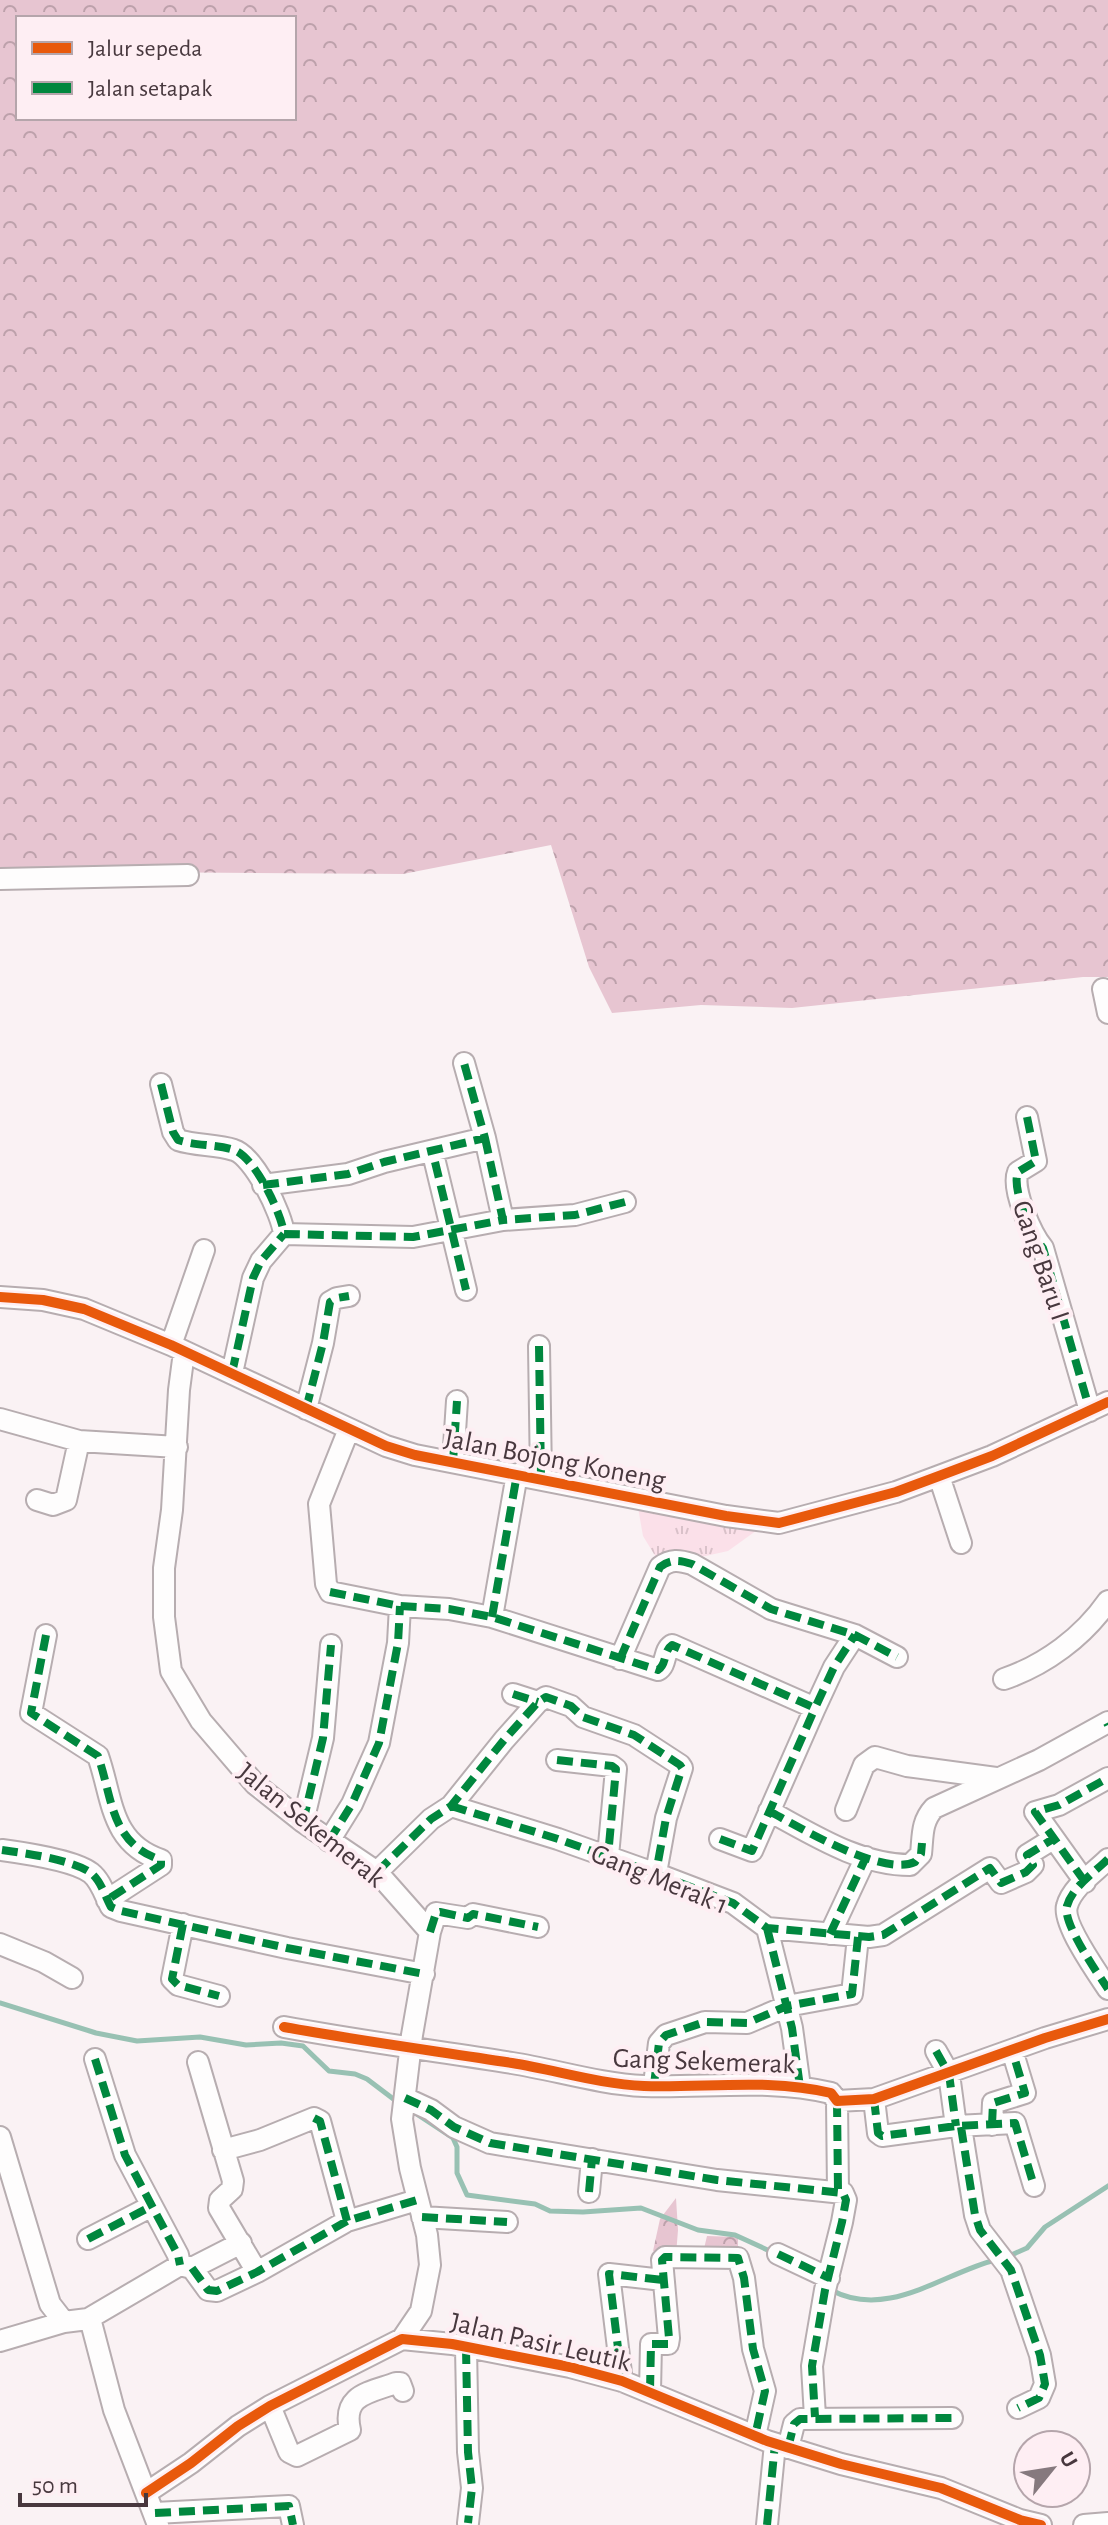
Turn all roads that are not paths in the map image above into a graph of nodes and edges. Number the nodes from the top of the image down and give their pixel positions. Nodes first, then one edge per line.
1 (188, 875) dead end
2 (0, 879) edge
3 (1103, 989) dead end
4 (1108, 1013) edge
5 (464, 1063) dead end
6 (161, 1084) dead end
7 (1027, 1117) dead end
8 (485, 1138) junction
9 (435, 1162) dead end
10 (263, 1185) junction
11 (625, 1202) dead end
12 (503, 1220) junction
13 (452, 1230) junction
14 (284, 1234) junction
15 (204, 1250) dead end
16 (466, 1290) dead end
17 (349, 1296) dead end
18 (0, 1297) edge
19 (539, 1346) dead end
20 (178, 1348) junction
21 (232, 1373) junction
22 (457, 1401) dead end
23 (1099, 1406) edge
24 (306, 1409) junction
25 (0, 1419) edge
26 (349, 1429) junction
27 (79, 1441) junction
28 (177, 1447) junction
29 (453, 1462) junction
30 (517, 1474) junction
31 (939, 1476) junction
32 (541, 1478) junction
33 (37, 1500) dead end
34 (961, 1543) dead end
35 (400, 1606) junction
36 (1105, 1611) edge
37 (492, 1617) junction
38 (46, 1635) dead end
39 (855, 1635) junction
40 (331, 1645) dead end
41 (897, 1657) dead end
42 (620, 1659) junction
43 (1004, 1679) dead end
44 (513, 1694) dead end
45 (538, 1702) junction
46 (815, 1708) junction
47 (1108, 1724) edge
48 (557, 1760) dead end
49 (996, 1778) junction
50 (1108, 1778) edge
51 (451, 1806) junction
52 (846, 1810) dead end
53 (769, 1811) junction
54 (303, 1822) junction
55 (720, 1839) dead end
56 (1053, 1839) junction
57 (329, 1841) junction
58 (2, 1850) dead end
59 (608, 1856) junction
60 (866, 1857) junction
61 (1108, 1859) edge
62 (377, 1872) junction
63 (656, 1873) junction
64 (1085, 1882) junction
65 (107, 1900) junction
66 (183, 1924) junction
67 (538, 1927) dead end
68 (767, 1928) junction
69 (430, 1932) junction
70 (830, 1934) junction
71 (863, 1937) junction
72 (0, 1944) edge
73 (424, 1974) junction
74 (72, 1978) dead end
75 (1108, 1989) edge
76 (219, 1996) dead end
77 (787, 2006) junction
78 (1108, 2019) edge
79 (284, 2027) dead end
80 (411, 2048) junction
81 (1012, 2050) junction
82 (936, 2051) dead end
83 (95, 2059) dead end
84 (198, 2062) dead end
85 (949, 2074) junction
86 (654, 2085) junction
87 (800, 2087) junction
88 (874, 2099) junction
89 (837, 2101) junction
90 (404, 2107) junction
91 (992, 2125) junction
92 (958, 2127) junction
93 (0, 2137) edge
94 (223, 2150) junction
95 (592, 2159) junction
96 (1034, 2186) dead end
97 (838, 2191) junction
98 (589, 2192) dead end
99 (9, 2197) edge
100 (152, 2206) junction
101 (420, 2208) junction
102 (347, 2221) junction
103 (507, 2222) dead end
104 (88, 2239) dead end
105 (241, 2243) junction
106 (778, 2254) dead end
107 (186, 2267) junction
108 (257, 2272) junction
109 (663, 2280) junction
110 (827, 2284) junction
111 (421, 2311) junction
112 (88, 2319) junction
113 (64, 2322) junction
114 (402, 2339) junction
115 (0, 2341) edge
116 (459, 2346) junction
117 (622, 2381) junction
118 (403, 2391) dead end
119 (650, 2391) junction
120 (270, 2406) junction
121 (1018, 2408) dead end
122 (815, 2417) junction
123 (952, 2418) dead end
124 (755, 2436) junction
125 (782, 2446) junction
126 (146, 2493) junction
127 (156, 2519) edge
128 (468, 2523) edge
129 (1108, 2523) edge
130 (293, 2525) edge
131 (767, 2525) edge
132 (1041, 2525) edge
133 (1084, 2525) edge

1 - 2 street
3 - 4 street
5 - 8 street
6 - 10 street
7 - 23 street, Gang Baru I
8 - 10 street
8 - 12 street
9 - 13 street
10 - 14 street
11 - 12 street
12 - 13 street
13 - 14 street
13 - 16 street
14 - 21 street
15 - 20 street, Jalan Sekemerak
17 - 24 street
18 - 20 street, Jalan Bojong Koneng
19 - 32 street
20 - 21 street, Jalan Bojong Koneng
20 - 28 street, Jalan Sekemerak
21 - 24 street, Jalan Bojong Koneng
22 - 29 street
23 - 31 street, Jalan Bojong Koneng
24 - 26 street, Jalan Bojong Koneng
25 - 27 street
26 - 29 street, Jalan Bojong Koneng
26 - 35 street
27 - 28 street
27 - 33 street
28 - 54 street, Jalan Sekemerak
29 - 30 street, Jalan Bojong Koneng
30 - 32 street, Jalan Bojong Koneng
30 - 37 street
31 - 32 street, Jalan Bojong Koneng
31 - 34 street
35 - 37 street
35 - 57 street
36 - 43 street
37 - 42 street
38 - 65 street
39 - 41 street
39 - 42 street
39 - 46 street
40 - 54 street
42 - 46 street
44 - 45 street
45 - 51 street
45 - 63 street
46 - 53 street
47 - 49 street
48 - 59 street
49 - 52 street
49 - 60 street
50 - 56 street
51 - 59 street, Gang Merak 1
51 - 62 street
53 - 55 street
53 - 60 street
54 - 57 street, Jalan Sekemerak
56 - 64 street
56 - 71 street
57 - 62 street, Jalan Sekemerak
58 - 65 street
59 - 63 street, Gang Merak 1
60 - 70 street
61 - 64 street
62 - 69 street, Jalan Sekemerak
63 - 68 street, Gang Merak 1
64 - 75 street
65 - 66 street
66 - 73 street
66 - 76 street
67 - 69 street
68 - 70 street
68 - 77 street
69 - 73 street
70 - 71 street
71 - 77 street
72 - 74 street
73 - 80 street
77 - 86 street
77 - 87 street
78 - 81 street, Gang Sekemerak
79 - 80 street, Gang Sekemerak
80 - 86 street, Gang Sekemerak
80 - 90 street
81 - 85 street, Gang Sekemerak
81 - 91 street
82 - 85 street
83 - 100 street
84 - 94 street
85 - 88 street, Gang Sekemerak
85 - 92 street
86 - 87 street, Gang Sekemerak
87 - 89 street, Gang Sekemerak
88 - 89 street, Gang Sekemerak
88 - 92 street
89 - 97 street
90 - 95 street
90 - 101 street
91 - 92 street
91 - 96 street
92 - 121 street
93 - 99 street
94 - 102 street
94 - 105 street
95 - 97 street
95 - 98 street
97 - 110 street
99 - 113 street
100 - 104 street
100 - 107 street
101 - 102 street
101 - 103 street
101 - 111 street
102 - 108 street
105 - 107 street
105 - 108 street
106 - 110 street
107 - 108 street
107 - 112 street
109 - 117 street
109 - 119 street
109 - 124 street
110 - 122 street
111 - 114 street
111 - 116 street
112 - 113 street
112 - 126 street
113 - 115 street
114 - 116 street, Jalan Pasir Leutik
114 - 120 street
116 - 117 street, Jalan Pasir Leutik
116 - 128 street
117 - 119 street, Jalan Pasir Leutik
118 - 120 street
119 - 124 street, Jalan Pasir Leutik
120 - 126 street
122 - 123 street
122 - 125 street
124 - 125 street, Jalan Pasir Leutik
125 - 131 street
125 - 132 street, Jalan Pasir Leutik
126 - 127 street
127 - 130 street
129 - 133 street

